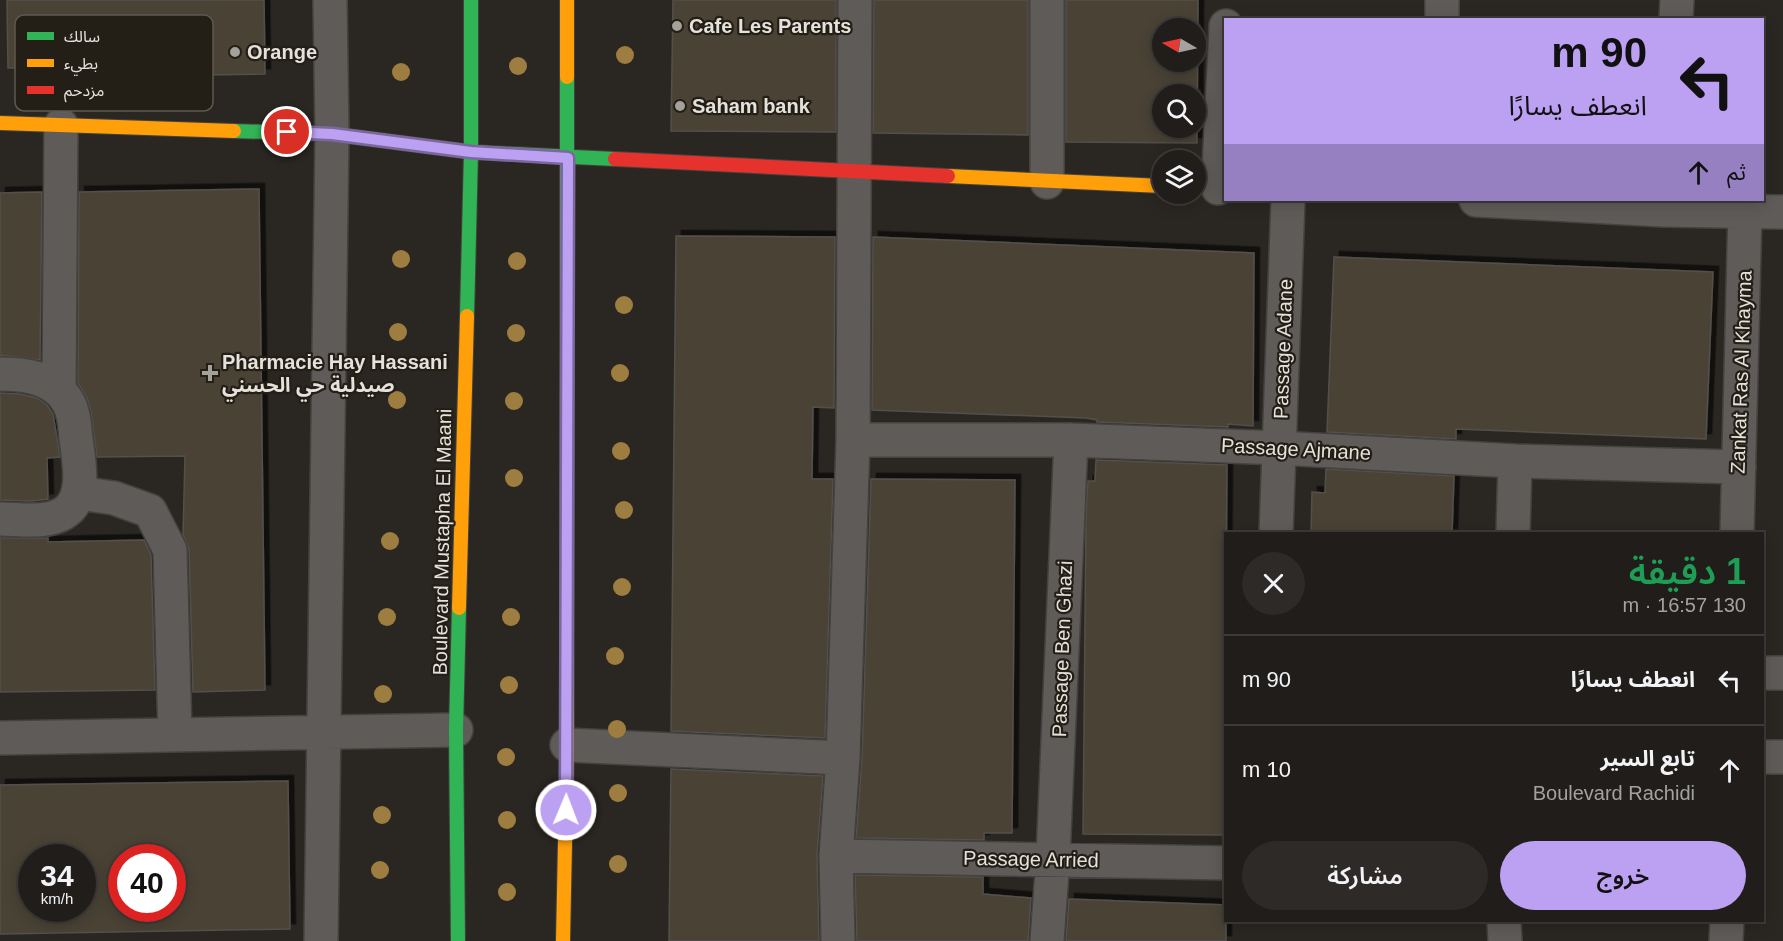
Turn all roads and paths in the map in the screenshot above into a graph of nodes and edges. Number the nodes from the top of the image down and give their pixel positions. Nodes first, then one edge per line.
1 (330, 0) edge
2 (471, 0) edge
3 (567, 0) edge
4 (855, 0) edge
5 (1047, 0) edge
6 (1227, 0) edge
7 (1442, 0) edge
8 (1677, 0) edge
9 (1226, 18) edge
10 (1442, 18) edge
11 (1676, 18) edge
12 (1224, 51) edge
13 (0, 123) edge
14 (61, 125) junction
15 (332, 134) junction
16 (471, 152) junction
17 (568, 158) junction
18 (855, 170) junction
19 (1047, 182) junction
20 (1152, 186) edge
21 (1213, 187) edge
22 (1288, 201) edge
23 (1513, 201) edge
24 (1663, 205) edge
25 (1745, 210) junction
26 (1783, 212) edge
27 (0, 374) edge
28 (59, 390) junction
29 (853, 440) junction
30 (1071, 440) junction
31 (1279, 448) junction
32 (1515, 461) junction
33 (1739, 467) junction
34 (78, 493) junction
35 (0, 519) edge
36 (1276, 532) edge
37 (1513, 532) edge
38 (1737, 532) edge
39 (1764, 673) edge
40 (1783, 674) edge
41 (456, 730) junction
42 (323, 732) junction
43 (175, 735) junction
44 (0, 738) edge
45 (567, 745) junction
46 (1764, 757) edge
47 (1783, 757) edge
48 (843, 758) junction
49 (836, 856) junction
50 (1053, 858) junction
51 (1224, 862) edge
52 (1504, 922) edge
53 (1726, 922) edge
54 (321, 941) edge
55 (458, 941) edge
56 (563, 941) edge
57 (838, 941) edge
58 (1047, 941) edge
59 (1505, 941) edge
60 (1726, 941) edge

1 - 15 street
2 - 16 street, Boulevard Mustapha El Maani
3 - 17 street
4 - 18 street
5 - 19 street
6 - 9 street
7 - 10 street
8 - 11 street
12 - 21 street
13 - 14 street
14 - 15 street
14 - 28 street
15 - 16 street
15 - 42 street
16 - 17 street
16 - 41 street, Boulevard Mustapha El Maani
17 - 18 street
17 - 45 street
18 - 19 street
18 - 29 street
19 - 20 street
22 - 31 street, Passage Adane
23 - 24 street
24 - 25 street
25 - 26 street
25 - 33 street, Zankat Ras Al Khayma
27 - 28 street
28 - 34 street
29 - 30 street, Passage Ajmane
29 - 48 street
30 - 31 street, Passage Ajmane
30 - 50 street, Passage Ben Ghazi
31 - 32 street, Passage Ajmane
31 - 36 street, Passage Adane
32 - 33 street, Passage Ajmane
32 - 37 street
33 - 38 street, Zankat Ras Al Khayma
34 - 35 street
34 - 43 street
39 - 40 street
41 - 42 street
41 - 55 street, Boulevard Mustapha El Maani
42 - 43 street
42 - 54 street
43 - 44 street
45 - 48 street
45 - 56 street
46 - 47 street
48 - 49 street
49 - 50 street, Passage Arried
49 - 57 street
50 - 51 street, Passage Arried
50 - 58 street, Passage Ben Ghazi
52 - 59 street
53 - 60 street

